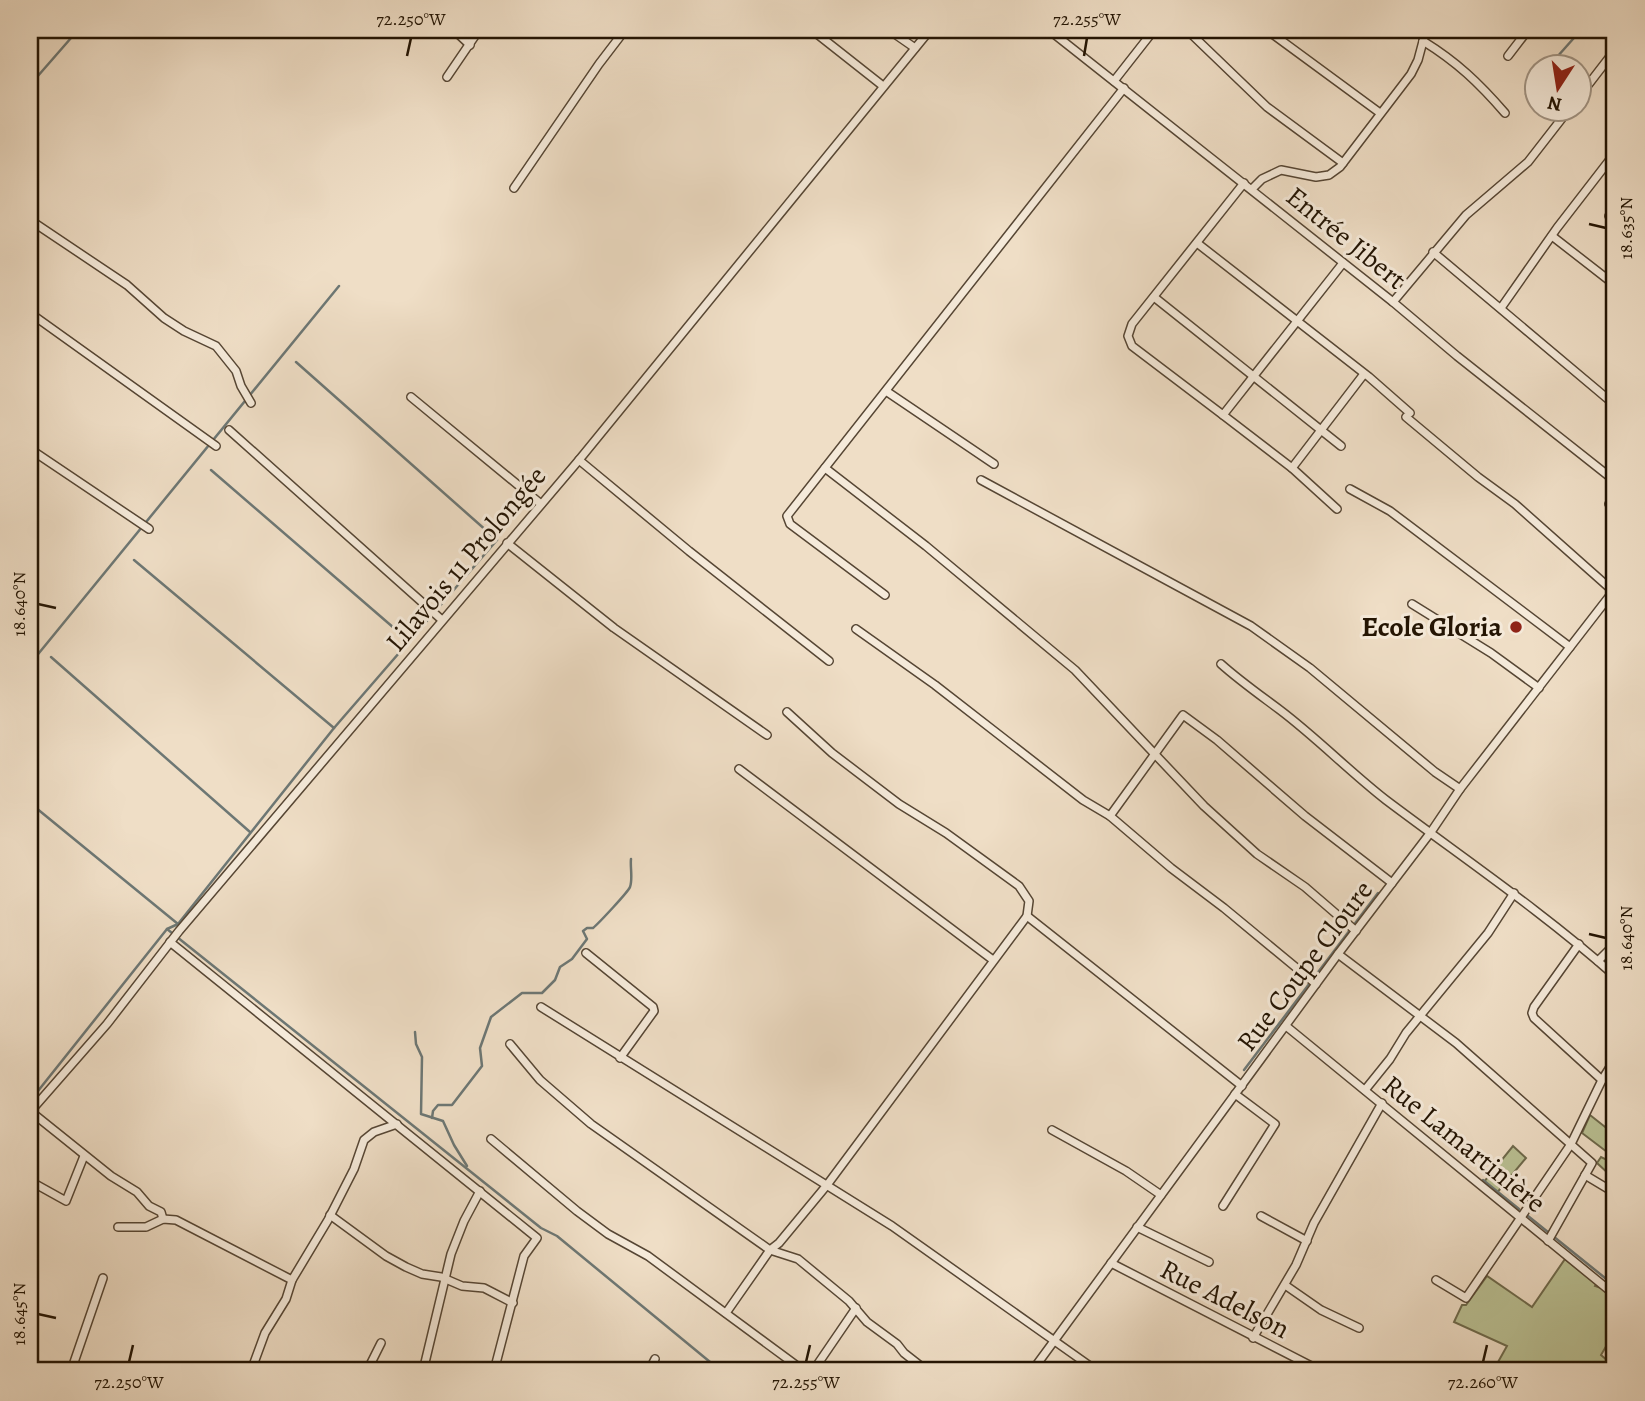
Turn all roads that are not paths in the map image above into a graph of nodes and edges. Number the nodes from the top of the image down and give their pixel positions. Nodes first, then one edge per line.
1 (454, 30) edge
2 (479, 30) edge
3 (625, 30) edge
4 (812, 30) edge
5 (889, 30) edge
6 (930, 30) edge
7 (1049, 30) edge
8 (1154, 30) edge
9 (1187, 30) edge
10 (1267, 30) edge
11 (1426, 30) edge
12 (1528, 30) edge
13 (1423, 41) junction
14 (470, 45) junction
15 (915, 48) junction
16 (1615, 50) edge
17 (1508, 56) dead end
18 (447, 77) dead end
19 (1592, 80) edge
20 (1114, 81) junction
21 (883, 86) junction
22 (1124, 88) junction
23 (1380, 113) junction
24 (1506, 113) dead end
25 (1559, 122) edge
26 (1615, 153) edge
27 (1343, 163) junction
28 (1244, 183) junction
29 (514, 188) dead end
30 (1252, 189) junction
31 (1615, 208) edge
32 (1609, 216) dead end
33 (30, 220) edge
34 (1552, 236) junction
35 (1198, 243) junction
36 (1433, 252) junction
37 (1343, 263) junction
38 (1615, 285) edge
39 (1154, 297) junction
40 (1393, 302) junction
41 (1501, 308) junction
42 (30, 313) edge
43 (1297, 322) junction
44 (1364, 374) junction
45 (1255, 375) junction
46 (886, 391) junction
47 (411, 397) dead end
48 (251, 403) dead end
49 (1615, 405) edge
50 (1223, 415) junction
51 (229, 430) dead end
52 (1321, 430) junction
53 (216, 446) dead end
54 (1341, 446) dead end
55 (30, 449) edge
56 (579, 460) junction
57 (994, 464) dead end
58 (825, 468) junction
59 (1292, 468) junction
60 (981, 480) dead end
61 (1615, 481) edge
62 (1350, 489) dead end
63 (541, 504) junction
64 (1609, 504) dead end
65 (1337, 509) dead end
66 (1615, 511) edge
67 (149, 528) dead end
68 (507, 543) junction
69 (1614, 590) edge
70 (885, 595) dead end
71 (1412, 604) dead end
72 (442, 620) junction
73 (856, 629) dead end
74 (1570, 647) junction
75 (829, 661) dead end
76 (1221, 664) dead end
77 (1539, 688) junction
78 (787, 712) dead end
79 (767, 736) dead end
80 (1156, 756) junction
81 (739, 769) dead end
82 (1460, 789) junction
83 (1110, 816) junction
84 (1431, 832) junction
85 (1392, 883) junction
86 (1514, 893) junction
87 (1027, 916) junction
88 (1356, 931) junction
89 (170, 942) junction
90 (1579, 944) junction
91 (1615, 944) edge
92 (586, 953) dead end
93 (1338, 954) junction
94 (993, 960) junction
95 (1598, 961) junction
96 (1615, 976) edge
97 (1316, 984) junction
98 (541, 1007) dead end
99 (1421, 1016) junction
100 (1286, 1026) junction
101 (510, 1044) dead end
102 (620, 1058) junction
103 (1615, 1059) edge
104 (1602, 1080) junction
105 (1242, 1086) junction
106 (1365, 1090) junction
107 (1235, 1094) junction
108 (1382, 1103) junction
109 (30, 1112) edge
110 (397, 1124) junction
111 (1052, 1130) dead end
112 (491, 1139) dead end
113 (1571, 1144) junction
114 (84, 1156) junction
115 (1584, 1175) junction
116 (30, 1181) edge
117 (827, 1185) junction
118 (480, 1191) junction
119 (1615, 1193) edge
120 (1161, 1195) junction
121 (1223, 1206) dead end
122 (330, 1215) junction
123 (1261, 1216) dead end
124 (1520, 1218) junction
125 (163, 1219) junction
126 (118, 1227) dead end
127 (1137, 1227) junction
128 (1551, 1237) junction
129 (1307, 1241) junction
130 (770, 1250) junction
131 (1209, 1262) dead end
132 (1111, 1263) junction
133 (103, 1278) dead end
134 (446, 1279) junction
135 (292, 1280) junction
136 (1436, 1280) dead end
137 (1285, 1284) junction
138 (1615, 1295) edge
139 (513, 1303) junction
140 (856, 1308) junction
141 (726, 1313) junction
142 (1359, 1328) dead end
143 (1253, 1338) junction
144 (1054, 1341) junction
145 (381, 1343) dead end
146 (655, 1359) dead end
147 (71, 1371) edge
148 (251, 1371) edge
149 (367, 1371) edge
150 (423, 1371) edge
151 (494, 1371) edge
152 (649, 1371) edge
153 (804, 1371) edge
154 (813, 1371) edge
155 (927, 1371) edge
156 (1032, 1371) edge
157 (1097, 1371) edge
158 (1321, 1371) edge

1 - 14 street
2 - 14 street
3 - 29 street
4 - 21 street
5 - 15 street
6 - 15 street, Lilavois 11 Prolongée
7 - 20 street, Entrée Jibert
8 - 20 street
9 - 27 street
10 - 23 street
11 - 13 street
12 - 17 street
13 - 23 street
13 - 24 street
14 - 18 street
15 - 21 street, Lilavois 11 Prolongée
16 - 19 street
20 - 22 street, Entrée Jibert
21 - 56 street, Lilavois 11 Prolongée
22 - 28 street, Entrée Jibert
22 - 46 street
23 - 27 street
25 - 36 street
26 - 34 street
27 - 30 street
28 - 30 street, Entrée Jibert
28 - 35 street
30 - 37 street, Entrée Jibert
31 - 32 street
33 - 48 street
34 - 38 street
34 - 41 street
35 - 39 street
35 - 43 street
36 - 40 street
36 - 41 street
37 - 40 street, Entrée Jibert
37 - 43 street
39 - 45 street
39 - 50 street
40 - 61 street, Entrée Jibert
41 - 49 street
42 - 53 street
43 - 44 street
43 - 45 street
44 - 52 street
44 - 69 street
45 - 50 street
45 - 52 street
46 - 57 street
46 - 58 street
47 - 63 street
50 - 59 street
51 - 72 street
52 - 54 street
52 - 59 street
55 - 67 street
56 - 63 street, Lilavois 11 Prolongée
56 - 75 street
58 - 70 street
58 - 80 street
59 - 65 street
60 - 82 street
62 - 74 street
63 - 68 street, Lilavois 11 Prolongée
64 - 66 street
68 - 72 street, Lilavois 11 Prolongée
68 - 79 street
69 - 74 street, Rue Coupe Cloure
71 - 77 street
72 - 89 street, Lilavois 11 Prolongée
73 - 83 street
74 - 77 street, Rue Coupe Cloure
76 - 84 street
77 - 82 street, Rue Coupe Cloure
78 - 87 street
80 - 83 street
80 - 85 street
80 - 88 street
81 - 94 street
82 - 84 street, Rue Coupe Cloure
83 - 97 street
84 - 85 street, Rue Coupe Cloure
84 - 86 street
85 - 88 street, Rue Coupe Cloure
86 - 90 street
86 - 99 street
87 - 94 street
87 - 105 street
88 - 93 street, Rue Coupe Cloure
89 - 109 street, Lilavois 11 Prolongée
89 - 110 street
90 - 95 street
90 - 104 street
91 - 95 street
92 - 102 street
93 - 97 street, Rue Coupe Cloure
93 - 99 street
94 - 117 street
95 - 96 street
97 - 100 street, Rue Coupe Cloure
98 - 102 street
99 - 106 street
99 - 113 street
100 - 105 street, Rue Coupe Cloure
100 - 106 street, Rue Lamartinière
101 - 130 street
102 - 117 street
103 - 104 street
104 - 113 street
105 - 107 street, Rue Coupe Cloure
106 - 108 street, Rue Lamartinière
107 - 120 street, Rue Coupe Cloure
107 - 121 street
108 - 124 street, Rue Lamartinière
108 - 129 street
109 - 114 street
110 - 118 street
110 - 122 street
111 - 120 street
112 - 141 street
113 - 115 street
113 - 124 street
114 - 116 street
114 - 125 street
115 - 119 street
115 - 128 street
117 - 130 street
117 - 144 street
118 - 134 street
118 - 139 street
120 - 127 street, Rue Coupe Cloure
122 - 134 street
122 - 135 street
123 - 129 street
124 - 128 street, Rue Lamartinière
124 - 136 street
125 - 126 street
125 - 135 street
127 - 131 street
127 - 132 street, Rue Coupe Cloure
128 - 138 street, Rue Lamartinière
129 - 137 street
130 - 140 street
130 - 141 street
132 - 143 street, Rue Adelson
132 - 144 street, Rue Coupe Cloure
133 - 147 street
134 - 139 street
134 - 150 street
135 - 148 street
137 - 142 street
137 - 143 street
139 - 151 street
140 - 154 street
140 - 155 street
141 - 153 street
143 - 158 street, Rue Adelson
144 - 156 street, Rue Coupe Cloure
144 - 157 street
145 - 149 street
146 - 152 street

